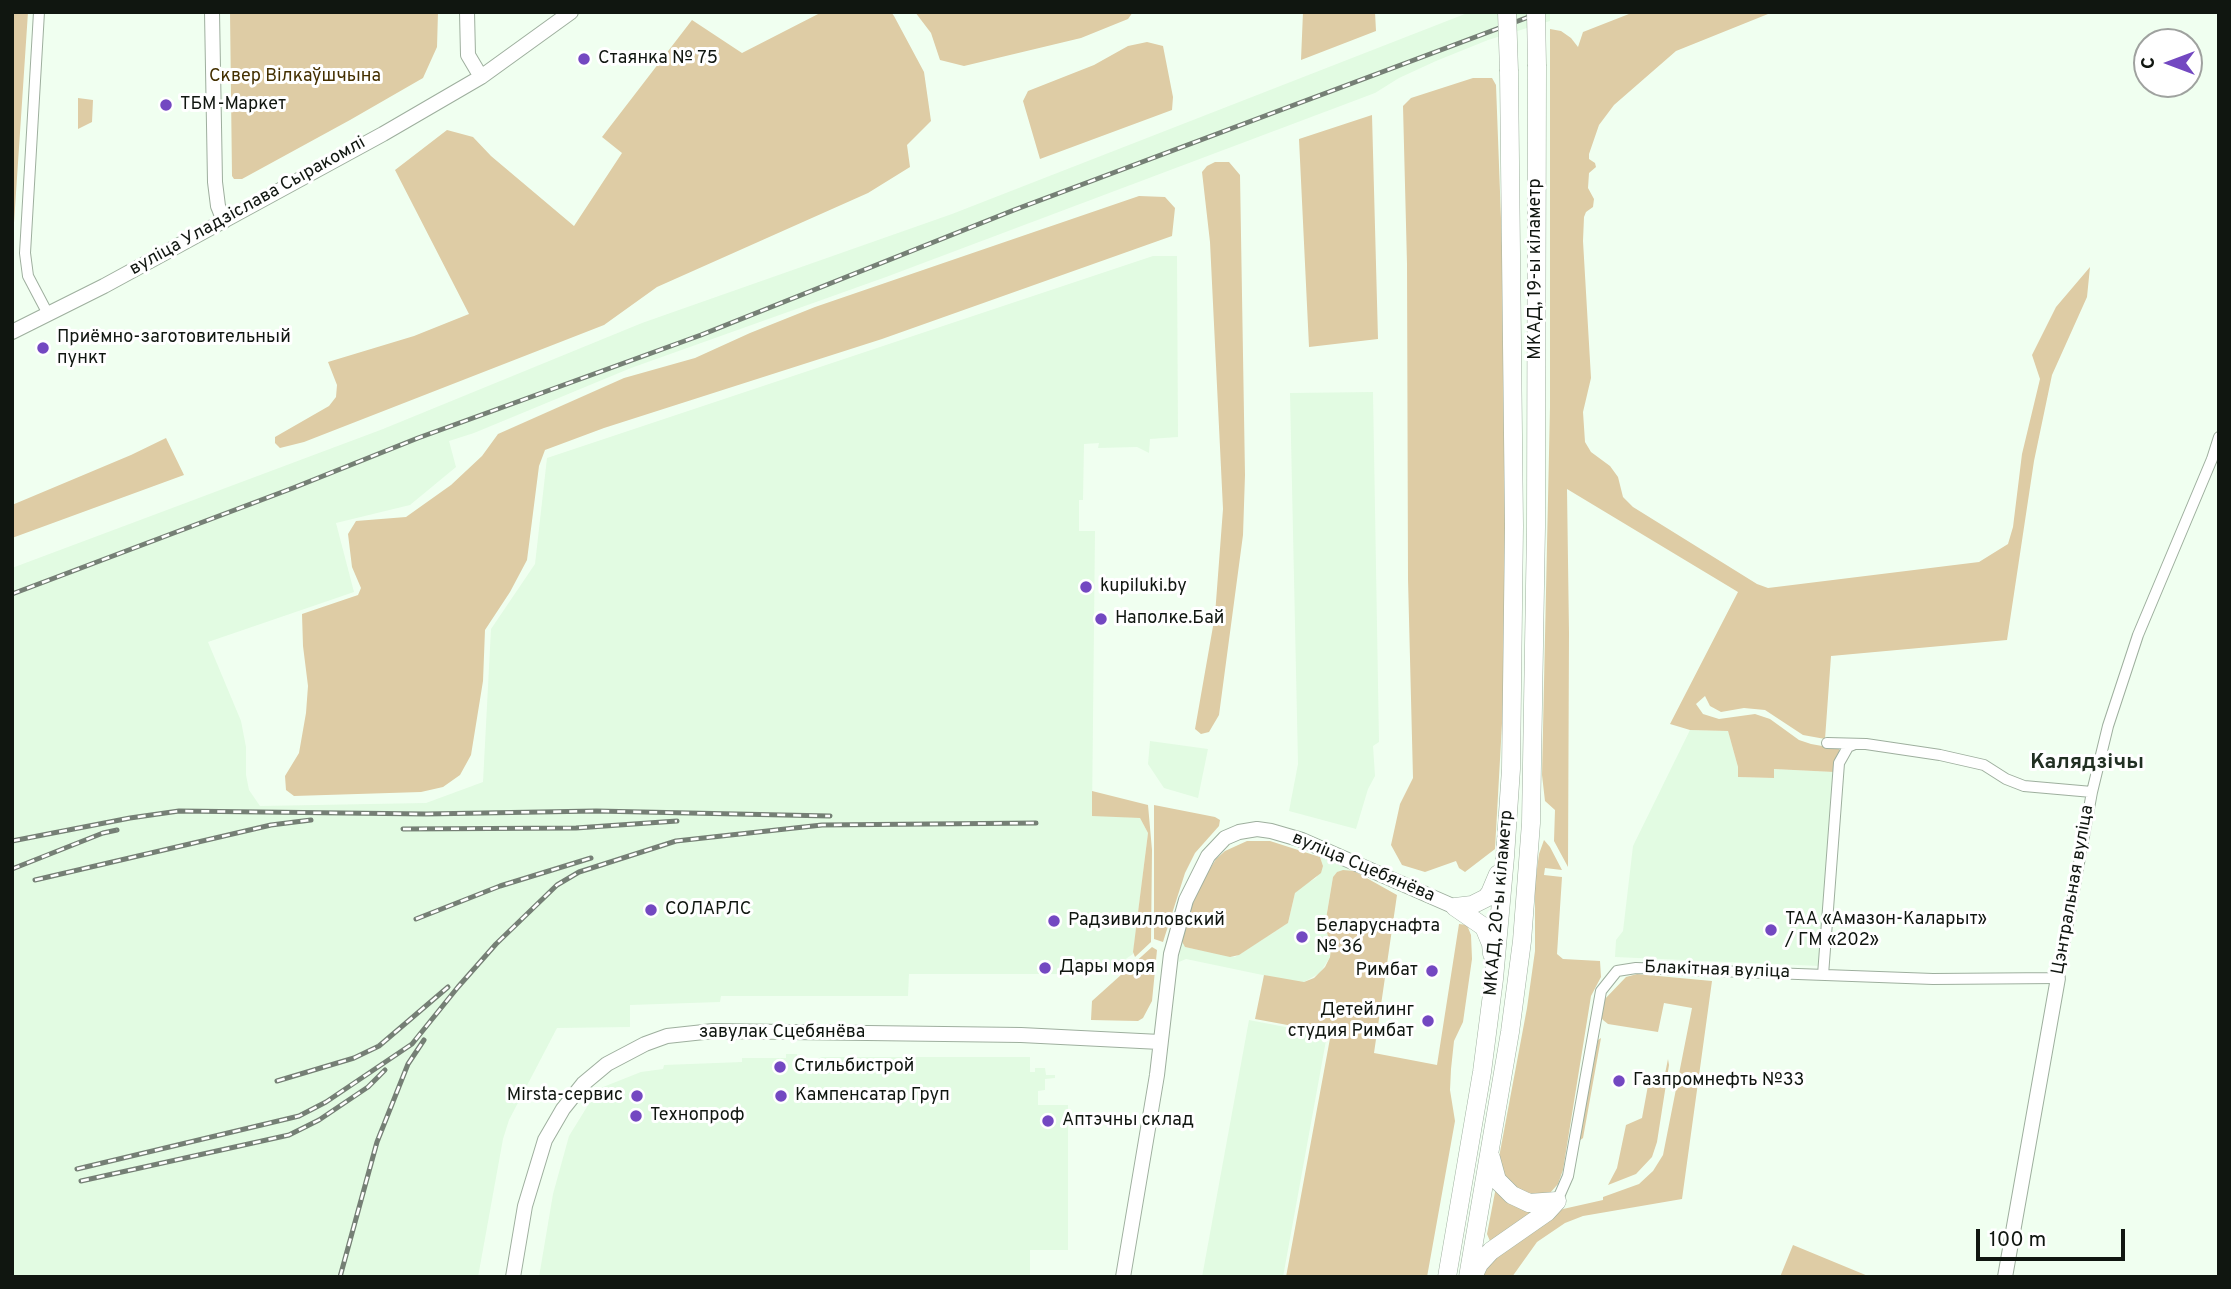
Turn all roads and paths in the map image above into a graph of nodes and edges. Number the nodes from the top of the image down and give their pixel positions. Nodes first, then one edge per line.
1 (39, 12) edge
2 (212, 12) edge
3 (467, 12) edge
4 (571, 12) edge
5 (1507, 12) edge
6 (1536, 12) edge
7 (481, 77) junction
8 (224, 221) junction
9 (48, 314) junction
10 (12, 332) edge
11 (2219, 437) edge
12 (1514, 526) joint
13 (1536, 527) joint
14 (1827, 743) dead end
15 (1857, 744) junction
16 (2092, 792) junction
17 (1506, 857) junction
18 (1455, 907) junction
19 (1824, 975) junction
20 (2058, 978) junction
21 (1494, 979) junction
22 (1160, 1042) junction
23 (1490, 1148) junction
24 (1557, 1201) junction
25 (513, 1277) edge
26 (1123, 1277) edge
27 (1447, 1277) edge
28 (1470, 1277) edge
29 (2005, 1277) edge

1 - 9 street
2 - 8 street
3 - 7 street
4 - 7 street, вуліца Уладзіслава Сыракомлі
5 - 12 highway, МКАД, 19-ы кіламетр, bridge
6 - 13 highway, МКАД, 19-ы кіламетр, bridge
7 - 8 street, вуліца Уладзіслава Сыракомлі
8 - 9 street, вуліца Уладзіслава Сыракомлі
9 - 10 street, вуліца Уладзіслава Сыракомлі
11 - 16 street, Цэнтральная вуліца
12 - 17 highway, МКАД, 20-ы кіламетр
13 - 23 highway, МКАД, 20-ы кіламетр
14 - 15 street
15 - 16 street
15 - 19 street
16 - 20 street, Цэнтральная вуліца
17 - 18 highway
17 - 21 highway, МКАД, 20-ы кіламетр
18 - 21 highway
18 - 22 street, вуліца Сцебянёва
19 - 20 street, Блакітная вуліца
19 - 24 street, Блакітная вуліца
20 - 29 street, Цэнтральная вуліца
21 - 27 highway, МКАД, 20-ы кіламетр
22 - 25 street, завулак Сцебянёва
22 - 26 street, вуліца Сцебянёва
23 - 24 highway
23 - 28 highway, МКАД, 20-ы кіламетр
24 - 28 highway

